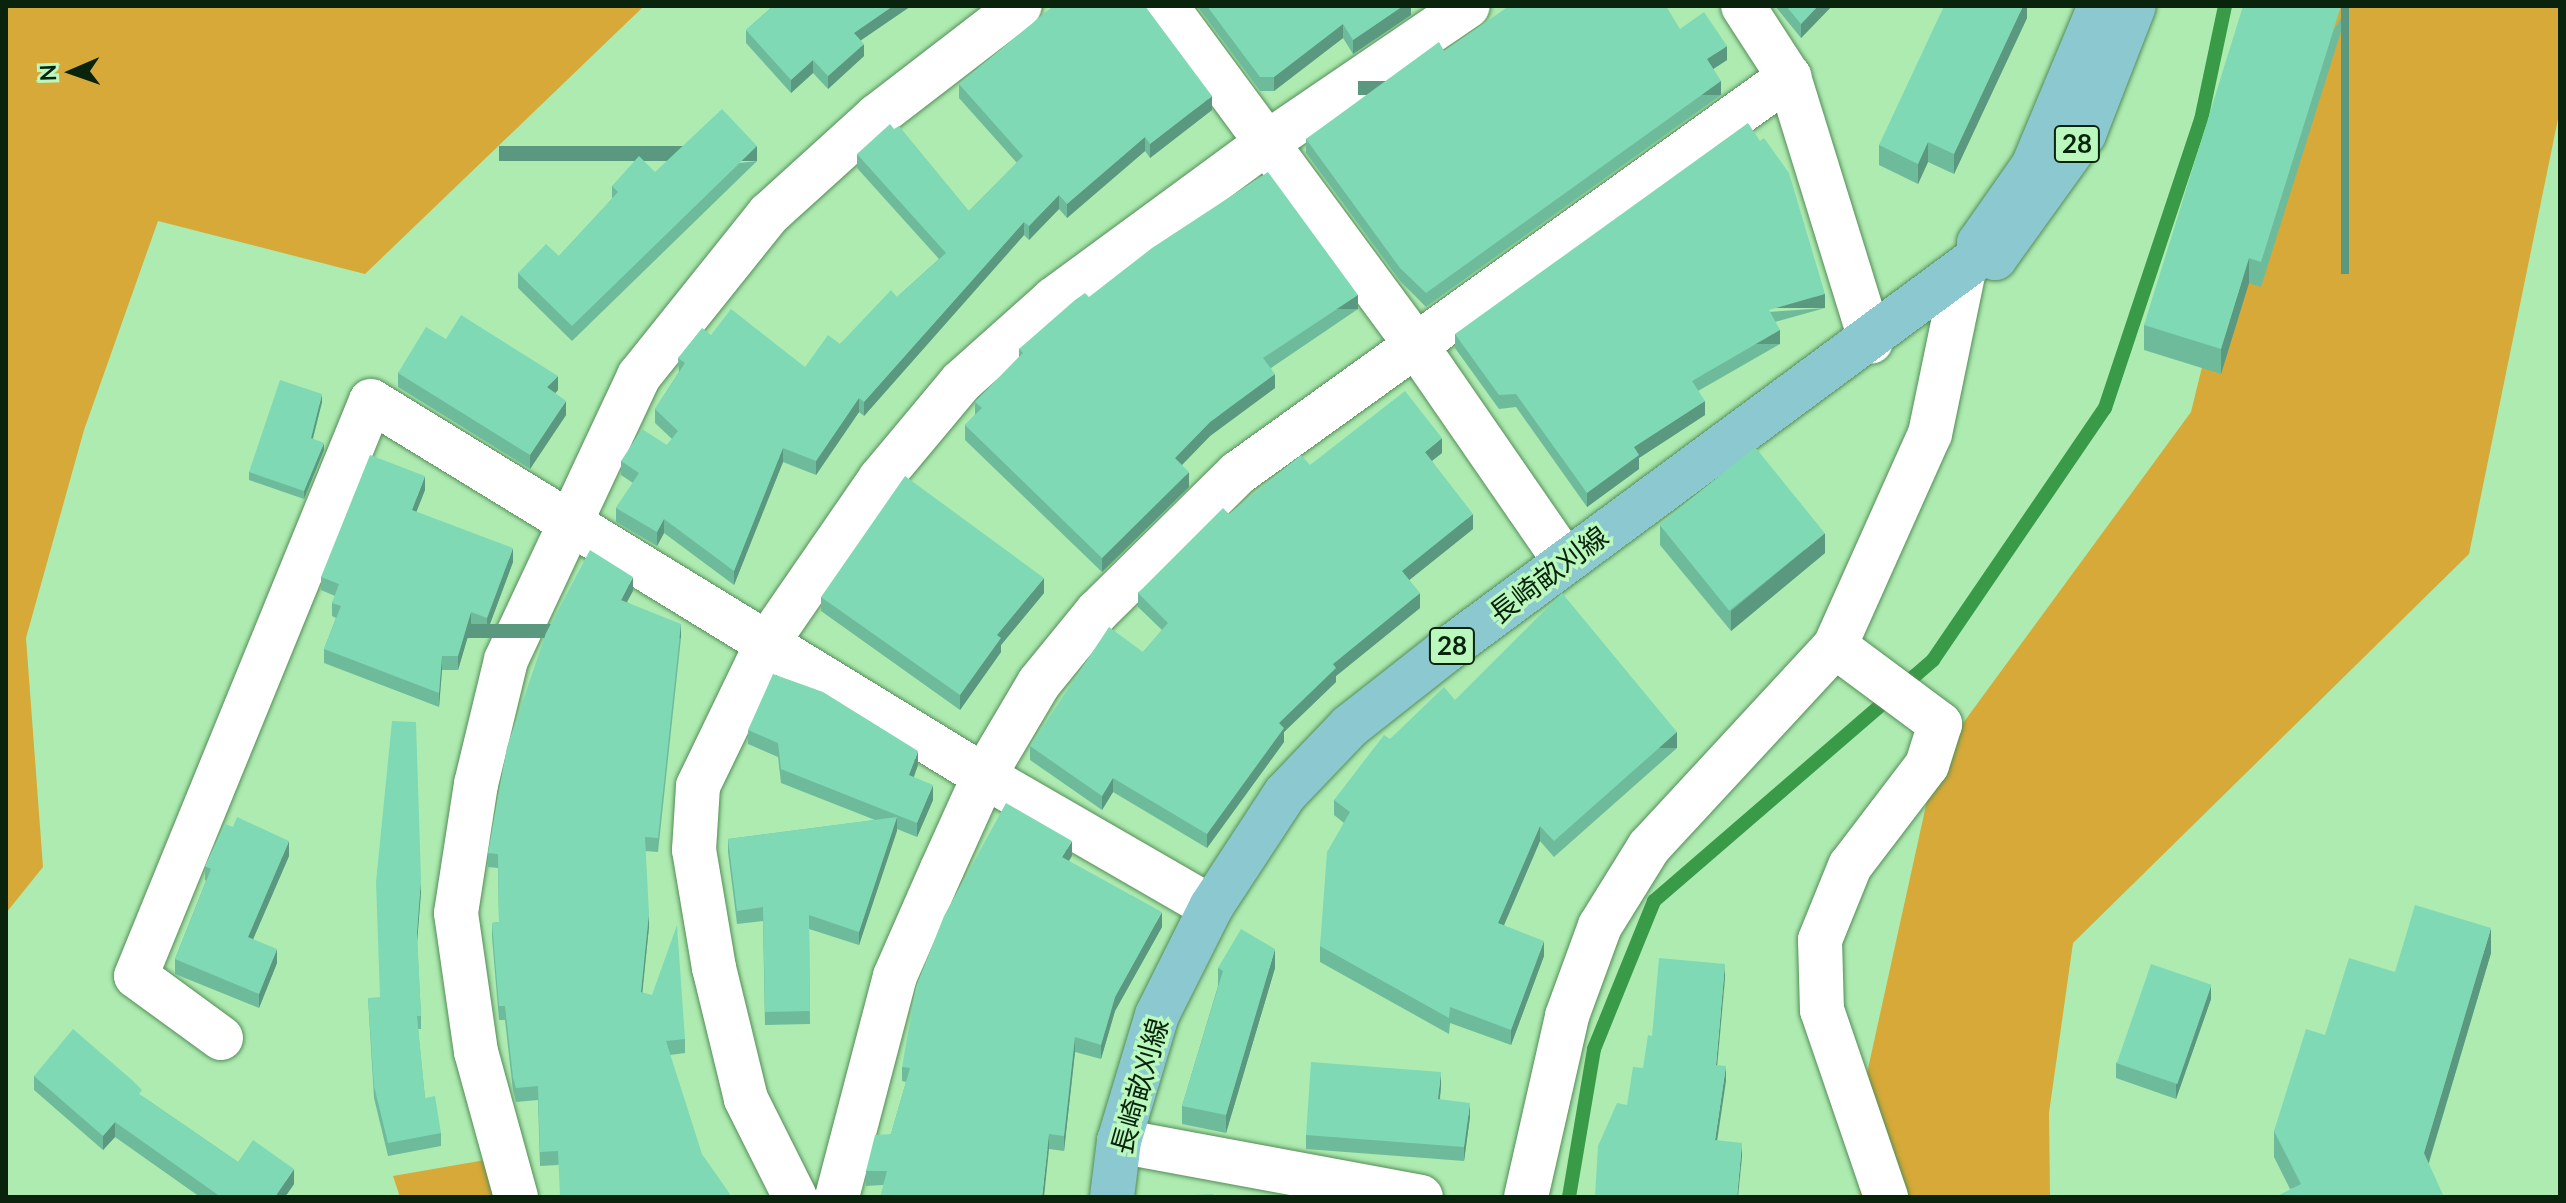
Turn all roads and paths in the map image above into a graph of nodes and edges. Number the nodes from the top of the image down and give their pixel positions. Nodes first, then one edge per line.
1 (1020, 6) edge
2 (1166, 6) edge
3 (1468, 6) edge
4 (1743, 6) edge
5 (2100, 6) edge
6 (2134, 6) edge
7 (1789, 77) junction
8 (1265, 144) junction
9 (1976, 260) junction
10 (1871, 342) junction
11 (1418, 348) junction
12 (570, 522) junction
13 (1564, 560) junction
14 (767, 643) junction
15 (1835, 646) junction
16 (984, 776) junction
17 (1211, 907) junction
18 (221, 1038) dead end
19 (1119, 1141) junction
20 (516, 1197) edge
21 (795, 1197) edge
22 (837, 1197) edge
23 (1112, 1197) edge
24 (1421, 1197) edge
25 (1526, 1197) edge
26 (1886, 1197) edge

1 - 12 street
2 - 8 street
3 - 8 street
4 - 7 street
5 - 9 main road, 28
6 - 9 main road, 長崎畝刈線 / 28
7 - 10 street
7 - 11 street
8 - 11 street
8 - 14 street
9 - 10 main road, 長崎畝刈線 / 28
9 - 15 street
10 - 13 main road, 長崎畝刈線 / 28
11 - 13 street
11 - 16 street
12 - 14 street
12 - 18 street
12 - 20 street
13 - 17 main road, 長崎畝刈線 / 28
14 - 16 street
14 - 21 street
15 - 25 street
15 - 26 street
16 - 17 street
16 - 22 street
17 - 19 main road, 長崎畝刈線 / 28
19 - 23 main road, 長崎畝刈線 / 28
19 - 24 street

